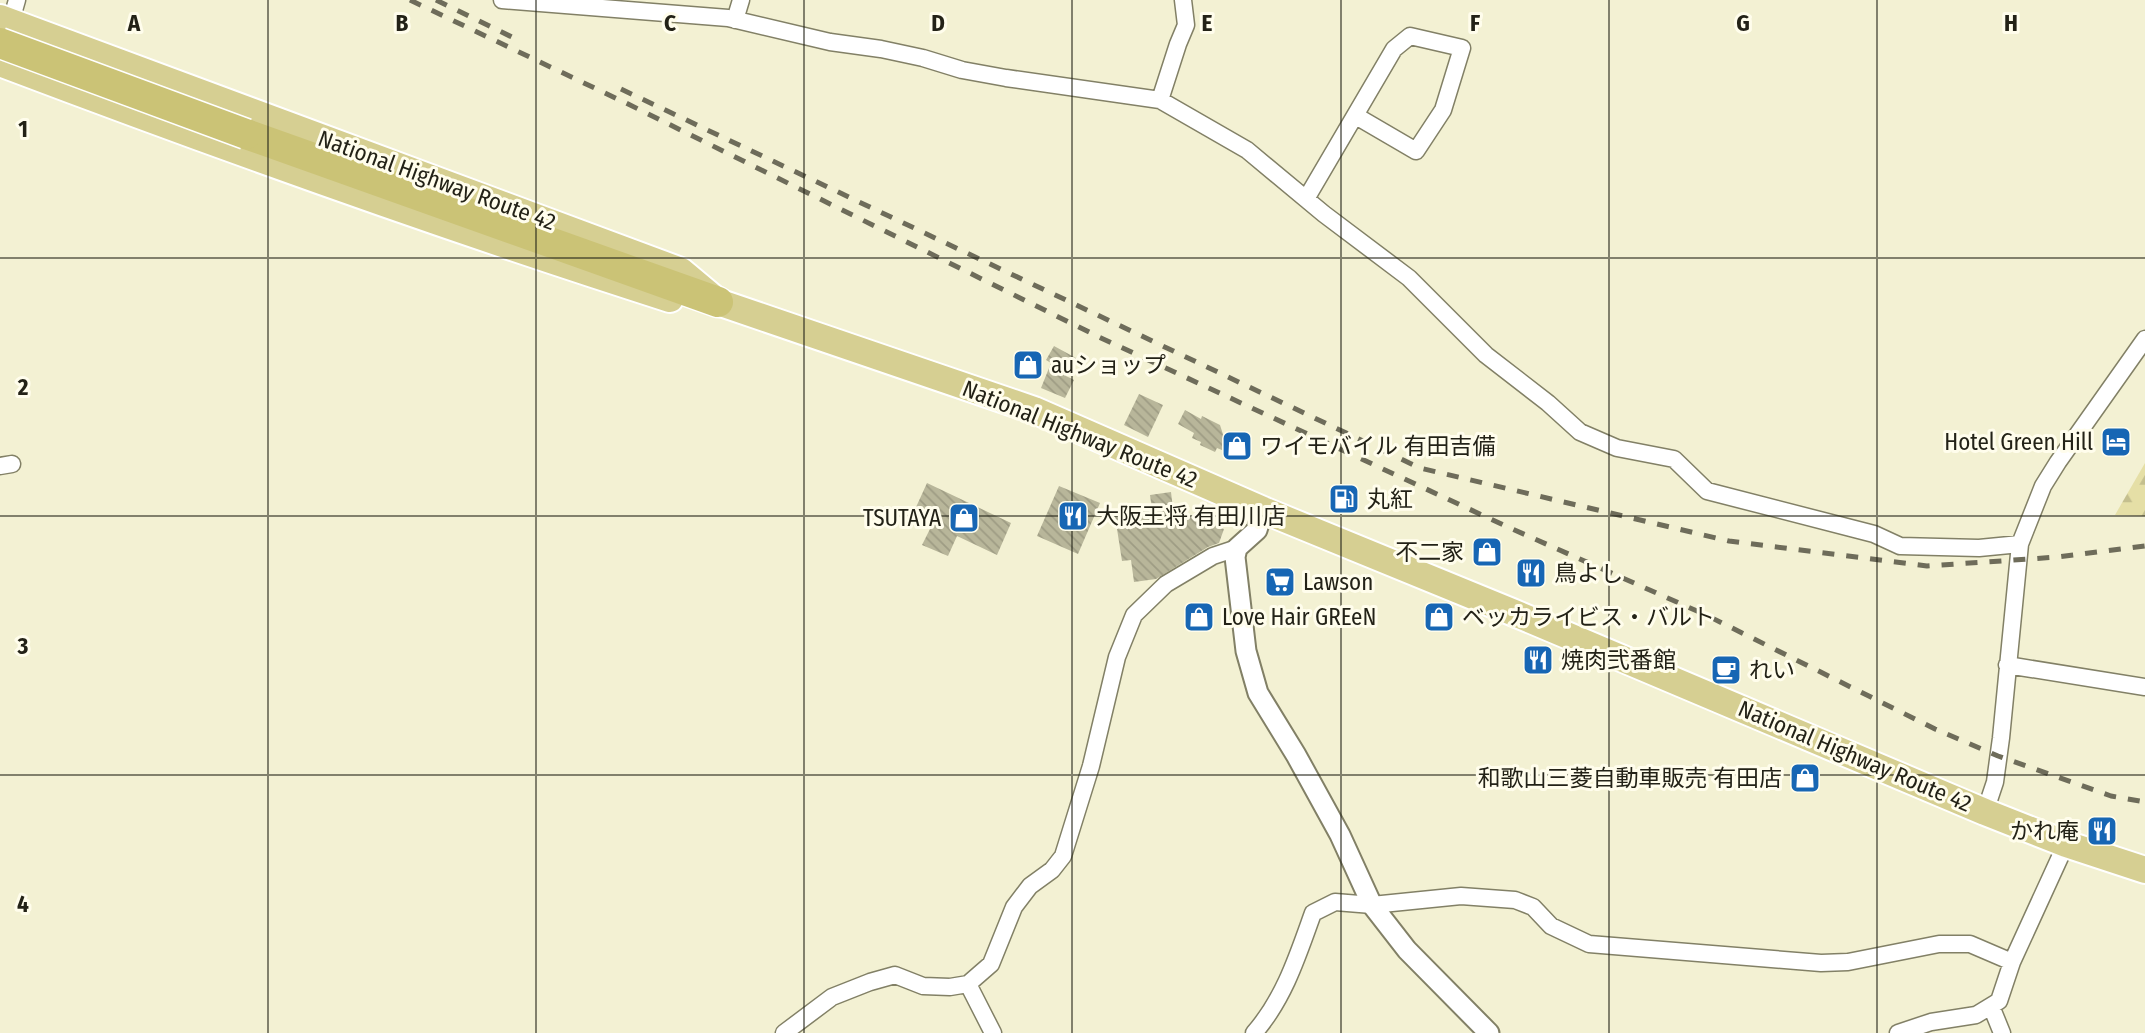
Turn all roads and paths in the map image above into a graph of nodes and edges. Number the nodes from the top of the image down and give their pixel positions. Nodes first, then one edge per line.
1 (502, 0) edge
2 (741, 0) edge
3 (1183, 0) edge
4 (735, 20) junction
5 (6, 25) edge
6 (0, 63) edge
7 (1160, 100) junction
8 (1356, 116) junction
9 (1306, 199) junction
10 (718, 302) junction
11 (2145, 339) edge
12 (868, 352) junction
13 (1263, 510) junction
14 (2020, 544) junction
15 (1237, 548) junction
16 (2007, 665) junction
17 (2145, 687) edge
18 (1985, 811) junction
19 (2066, 845) junction
20 (2145, 870) edge
21 (1372, 905) junction
22 (2012, 961) junction
23 (968, 984) junction
24 (1991, 1006) junction
25 (784, 1033) edge
26 (993, 1033) edge
27 (1254, 1033) edge
28 (1489, 1033) edge
29 (1898, 1033) edge
30 (2002, 1033) edge

1 - 4 street
2 - 4 street
3 - 7 street
4 - 7 street
5 - 10 highway, bridge
5 - 10 highway, National Highway Route 42
6 - 12 highway, National Highway Route 42
7 - 9 street
8 - 8 street
8 - 9 street
9 - 14 street
10 - 12 highway, National Highway Route 42
11 - 14 street
12 - 13 highway, National Highway Route 42
13 - 15 street
13 - 18 highway, National Highway Route 42
14 - 16 street
15 - 21 street
15 - 23 street
16 - 17 street
16 - 18 street
18 - 19 highway, National Highway Route 42
19 - 20 highway, National Highway Route 42
19 - 22 street
21 - 22 street
21 - 27 street
21 - 28 street
22 - 24 street
23 - 25 street
23 - 26 street
24 - 29 street
24 - 30 street

